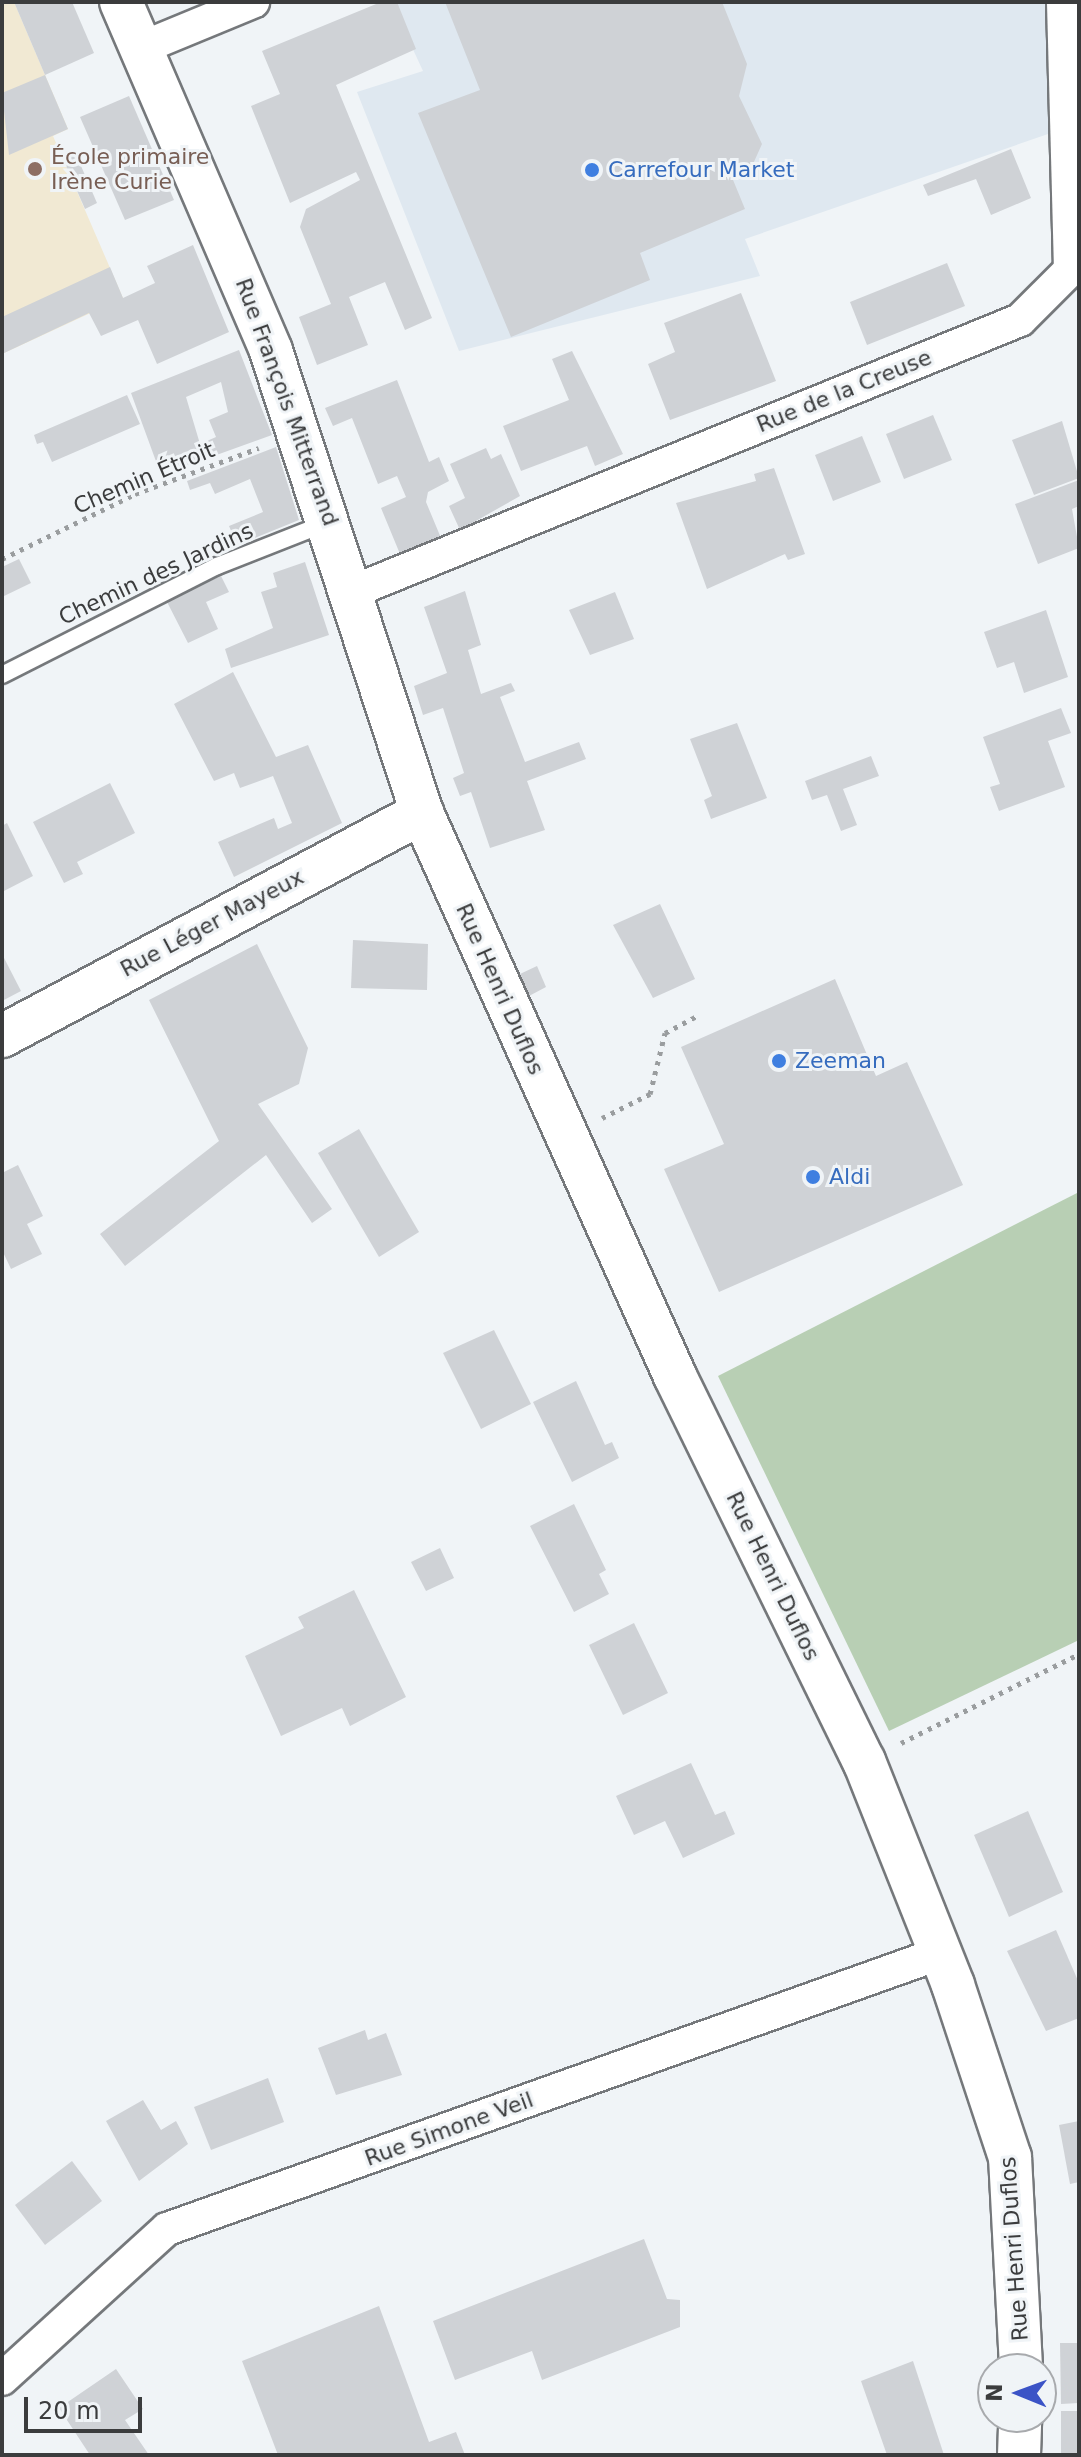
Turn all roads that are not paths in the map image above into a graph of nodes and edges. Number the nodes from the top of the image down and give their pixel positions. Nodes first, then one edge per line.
1 (121, 2) edge
2 (253, 2) edge
3 (1063, 2) edge
4 (146, 46) junction
5 (331, 521) junction
6 (354, 591) junction
7 (2, 675) edge
8 (422, 813) junction
9 (2, 1036) edge
10 (941, 1953) junction
11 (1020, 2353) edge
12 (2, 2379) edge
13 (1020, 2433) edge
14 (1019, 2455) edge

1 - 4 street, Rue François Mitterrand
2 - 4 street
3 - 6 street, Rue de la Creuse
4 - 5 street, Rue François Mitterrand
5 - 6 street, Rue François Mitterrand
5 - 7 lane, Chemin des Jardins
6 - 8 street, Rue François Mitterrand
8 - 9 street, Rue Léger Mayeux
8 - 10 street, Rue Henri Duflos
10 - 11 street, Rue Henri Duflos
10 - 12 street, Rue Simone Veil
13 - 14 street

